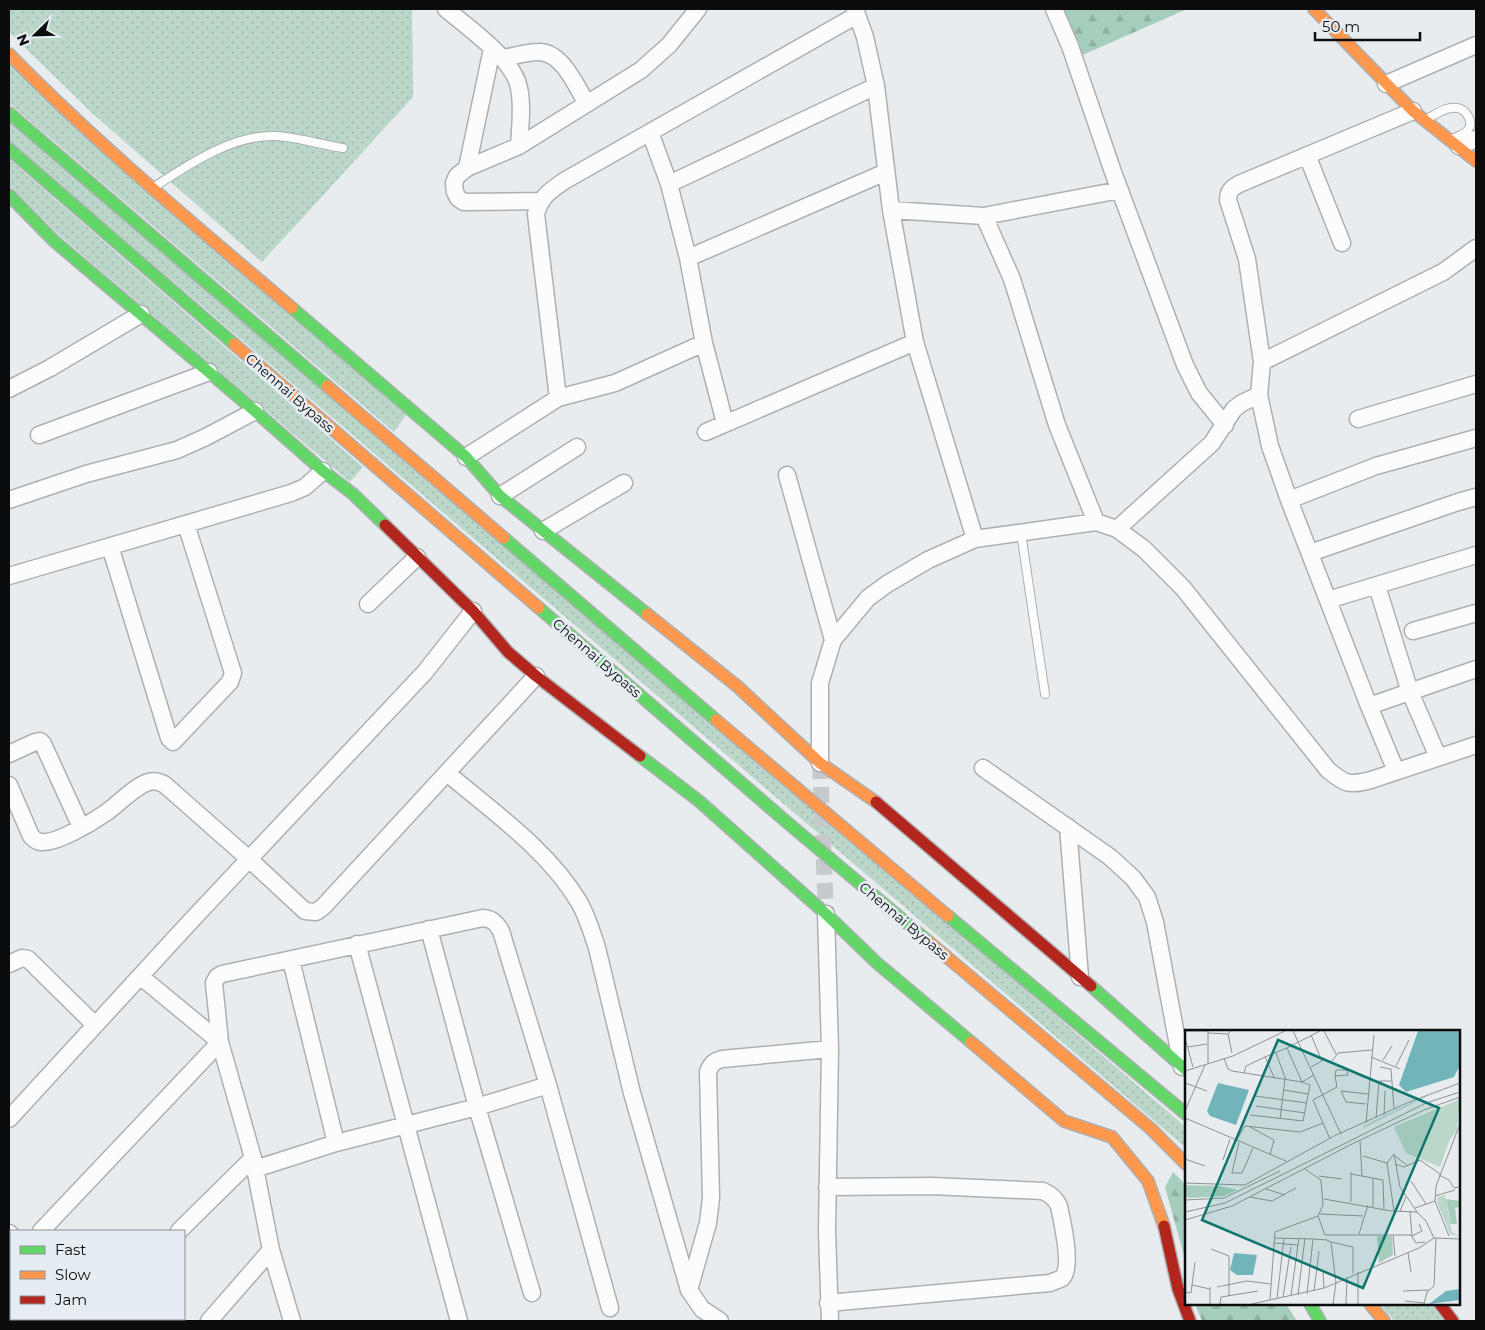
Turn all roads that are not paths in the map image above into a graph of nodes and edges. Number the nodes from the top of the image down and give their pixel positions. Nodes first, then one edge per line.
1 (446, 9) edge
2 (698, 9) edge
3 (1054, 9) edge
4 (1314, 9) edge
5 (856, 12) edge
6 (1476, 46) edge
7 (9, 54) edge
8 (498, 54) junction
9 (1386, 84) junction
10 (876, 86) junction
11 (587, 104) junction
12 (9, 113) edge
13 (1419, 115) junction
14 (650, 132) junction
15 (1476, 139) edge
16 (1455, 143) junction
17 (519, 146) junction
18 (344, 148) dead end
19 (9, 149) edge
20 (1307, 154) junction
21 (1476, 161) edge
22 (466, 168) junction
23 (886, 172) junction
24 (669, 184) junction
25 (152, 188) junction
26 (1120, 190) junction
27 (9, 195) edge
28 (540, 201) junction
29 (891, 210) junction
30 (984, 216) junction
31 (1342, 243) dead end
32 (1476, 248) edge
33 (688, 258) junction
34 (141, 314) junction
35 (915, 342) junction
36 (704, 343) junction
37 (1262, 362) junction
38 (209, 372) junction
39 (1476, 384) edge
40 (9, 389) edge
41 (1259, 395) junction
42 (558, 398) junction
43 (255, 411) junction
44 (1358, 420) dead end
45 (725, 423) junction
46 (1225, 424) junction
47 (706, 432) dead end
48 (39, 435) dead end
49 (1476, 438) edge
50 (577, 447) dead end
51 (466, 457) junction
52 (323, 471) junction
53 (787, 475) dead end
54 (624, 483) dead end
55 (500, 496) junction
56 (1476, 497) edge
57 (9, 500) edge
58 (1289, 500) junction
59 (1096, 522) junction
60 (186, 524) junction
61 (1117, 529) junction
62 (543, 530) junction
63 (1021, 532) junction
64 (974, 539) junction
65 (110, 546) junction
66 (1310, 553) junction
67 (1476, 554) edge
68 (417, 557) junction
69 (9, 576) edge
70 (1376, 586) junction
71 (1328, 600) junction
72 (368, 604) dead end
73 (473, 611) junction
74 (1476, 613) edge
75 (1413, 631) dead end
76 (833, 640) junction
77 (1476, 669) edge
78 (536, 676) junction
79 (1410, 692) junction
80 (1045, 694) dead end
81 (1368, 706) junction
82 (1476, 745) edge
83 (9, 754) edge
84 (1438, 757) junction
85 (820, 763) junction
86 (983, 768) dead end
87 (1396, 771) junction
88 (447, 773) junction
89 (9, 785) edge
90 (81, 827) junction
91 (1068, 827) junction
92 (249, 859) junction
93 (826, 914) junction
94 (429, 929) junction
95 (358, 944) junction
96 (291, 960) junction
97 (9, 964) edge
98 (140, 976) junction
99 (1080, 977) junction
100 (95, 1025) junction
101 (220, 1042) junction
102 (830, 1049) junction
103 (1184, 1069) edge
104 (548, 1085) junction
105 (478, 1107) junction
106 (1185, 1113) edge
107 (9, 1119) edge
108 (406, 1125) junction
109 (336, 1143) junction
110 (1185, 1163) edge
111 (254, 1164) junction
112 (827, 1187) junction
113 (42, 1230) edge
114 (179, 1230) edge
115 (271, 1250) junction
116 (690, 1290) junction
117 (532, 1293) dead end
118 (828, 1303) junction
119 (1311, 1305) edge
120 (1441, 1305) edge
121 (610, 1308) dead end
122 (209, 1321) edge
123 (292, 1321) edge
124 (459, 1321) edge
125 (720, 1321) edge
126 (830, 1321) edge
127 (1190, 1321) edge
128 (1320, 1321) edge
129 (1453, 1321) edge

1 - 8 street
2 - 11 street
3 - 26 street
4 - 9 main road
5 - 10 street
5 - 14 street
6 - 9 street
7 - 25 main road
8 - 11 street
8 - 17 street
8 - 22 street
9 - 13 main road
10 - 23 street
10 - 24 street
11 - 17 street
12 - 106 main road, Chennai Bypass
13 - 16 main road
13 - 16 lane
13 - 20 street
14 - 24 street
14 - 28 street
15 - 16 street
16 - 21 main road
17 - 22 street
18 - 25 lane
19 - 110 main road, Chennai Bypass
20 - 31 street
20 - 37 street
22 - 28 street
23 - 29 street
23 - 33 street
24 - 33 street
25 - 51 main road
26 - 30 street
26 - 46 street
27 - 34 main road
28 - 42 street
29 - 30 street
29 - 35 street
30 - 59 street
32 - 37 street
33 - 36 street
34 - 38 main road
34 - 40 street
35 - 45 street
35 - 64 street
36 - 42 street
36 - 45 street
37 - 41 street
38 - 43 main road
38 - 48 street
39 - 44 street
41 - 46 street
41 - 58 street
42 - 51 street
43 - 52 main road
43 - 57 street
45 - 47 street
46 - 61 street
49 - 58 street
50 - 55 street
51 - 55 main road
52 - 60 street
52 - 68 main road
53 - 76 street
54 - 62 street
55 - 62 main road
56 - 66 street
58 - 66 street
59 - 61 street
59 - 63 street
60 - 65 street
60 - 65 street
61 - 87 street
62 - 85 main road
63 - 64 street
63 - 80 lane
64 - 76 street
65 - 69 street
66 - 71 street
67 - 70 street
68 - 72 street
68 - 73 main road
70 - 71 street
70 - 79 street
71 - 81 street
73 - 78 main road
73 - 92 street
74 - 75 street
76 - 85 street
77 - 79 street
78 - 88 street
78 - 93 main road
79 - 81 street
79 - 84 street
81 - 87 street
82 - 84 street
83 - 90 street
84 - 87 street
85 - 99 main road
86 - 91 street
88 - 92 street
88 - 116 street
89 - 90 street
90 - 92 street
91 - 99 street
91 - 103 street
92 - 98 street
93 - 102 street
93 - 127 main road
94 - 95 street
94 - 104 street
94 - 105 street
95 - 96 street
95 - 108 street
96 - 101 street
96 - 109 street
97 - 100 street
98 - 100 street
98 - 101 street
99 - 103 main road
100 - 107 street
101 - 111 street
101 - 113 street
102 - 112 street
102 - 116 street
104 - 105 street
104 - 121 street
105 - 108 street
105 - 117 street
108 - 109 street
108 - 124 street
109 - 111 street
111 - 114 street
111 - 115 street
112 - 118 street
112 - 118 street
115 - 122 street
115 - 123 street
116 - 125 street
118 - 126 street
119 - 128 main road
120 - 129 main road

